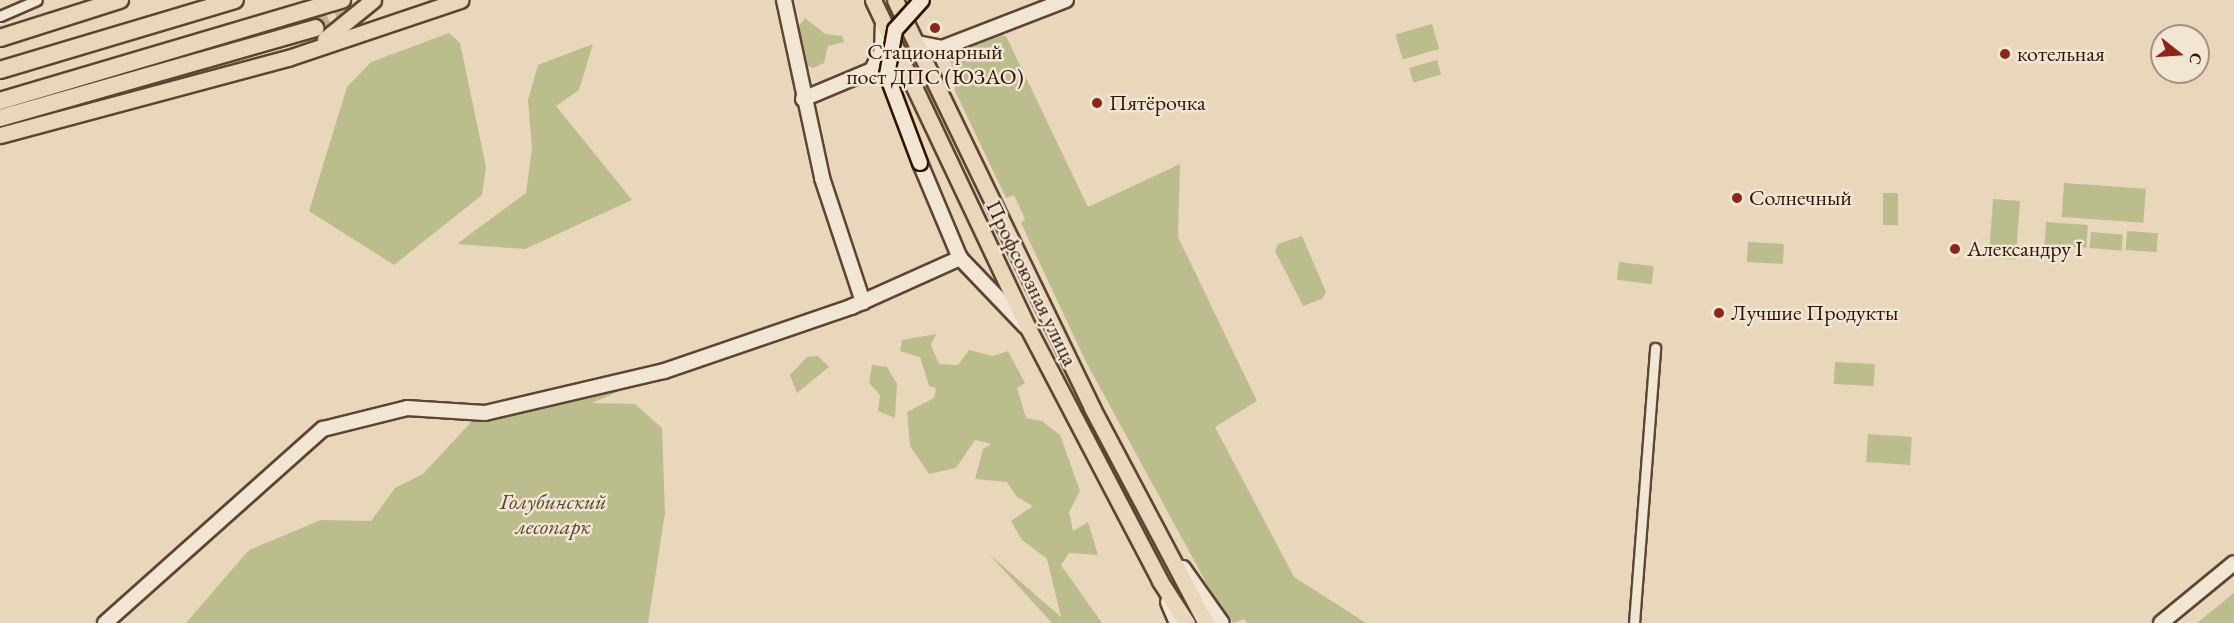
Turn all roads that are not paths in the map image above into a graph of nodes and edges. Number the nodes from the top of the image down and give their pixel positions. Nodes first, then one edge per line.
1 (37, 0) edge
2 (127, 0) edge
3 (235, 0) edge
4 (342, 0) edge
5 (373, 0) edge
6 (460, 0) edge
7 (784, 0) edge
8 (873, 0) edge
9 (895, 0) edge
10 (906, 0) edge
11 (922, 0) edge
12 (1066, 0) edge
13 (114, 3) edge
14 (0, 16) edge
15 (883, 25) junction
16 (315, 28) tunnel mouth
17 (914, 37) junction
18 (0, 38) edge
19 (942, 48) junction
20 (288, 58) junction
21 (0, 69) edge
22 (931, 72) junction
23 (803, 99) junction
24 (0, 101) edge
25 (0, 118) edge
26 (0, 135) edge
27 (960, 258) junction
28 (863, 302) junction
29 (1028, 328) junction
30 (1655, 348) dead end
31 (1151, 526) junction
32 (2234, 563) edge
33 (1160, 580) junction
34 (105, 623) edge
35 (1177, 623) edge
36 (1188, 623) edge
37 (1206, 623) edge
38 (1222, 623) edge
39 (1634, 623) edge
40 (2161, 623) edge

1 - 14 street
2 - 13 main road
3 - 21 highway
4 - 24 highway
5 - 20 main road
6 - 20 main road
7 - 23 street
8 - 15 main road, Профсоюзная улица
9 - 17 main road, Профсоюзная улица
10 - 17 main road
11 - 27 street, bridge
12 - 19 street
13 - 18 highway
15 - 23 street
15 - 29 main road, Профсоюзная улица
16 - 25 highway
17 - 19 street
17 - 22 main road, Профсоюзная улица
19 - 22 street
20 - 26 main road
22 - 31 main road, Профсоюзная улица
23 - 28 street
27 - 28 street
27 - 29 street
28 - 34 street
29 - 33 main road, Профсоюзная улица
30 - 39 street
31 - 37 main road, Профсоюзная улица
31 - 38 street, Профсоюзная улица
32 - 40 street
33 - 35 street, Профсоюзная улица
33 - 36 main road, Профсоюзная улица

